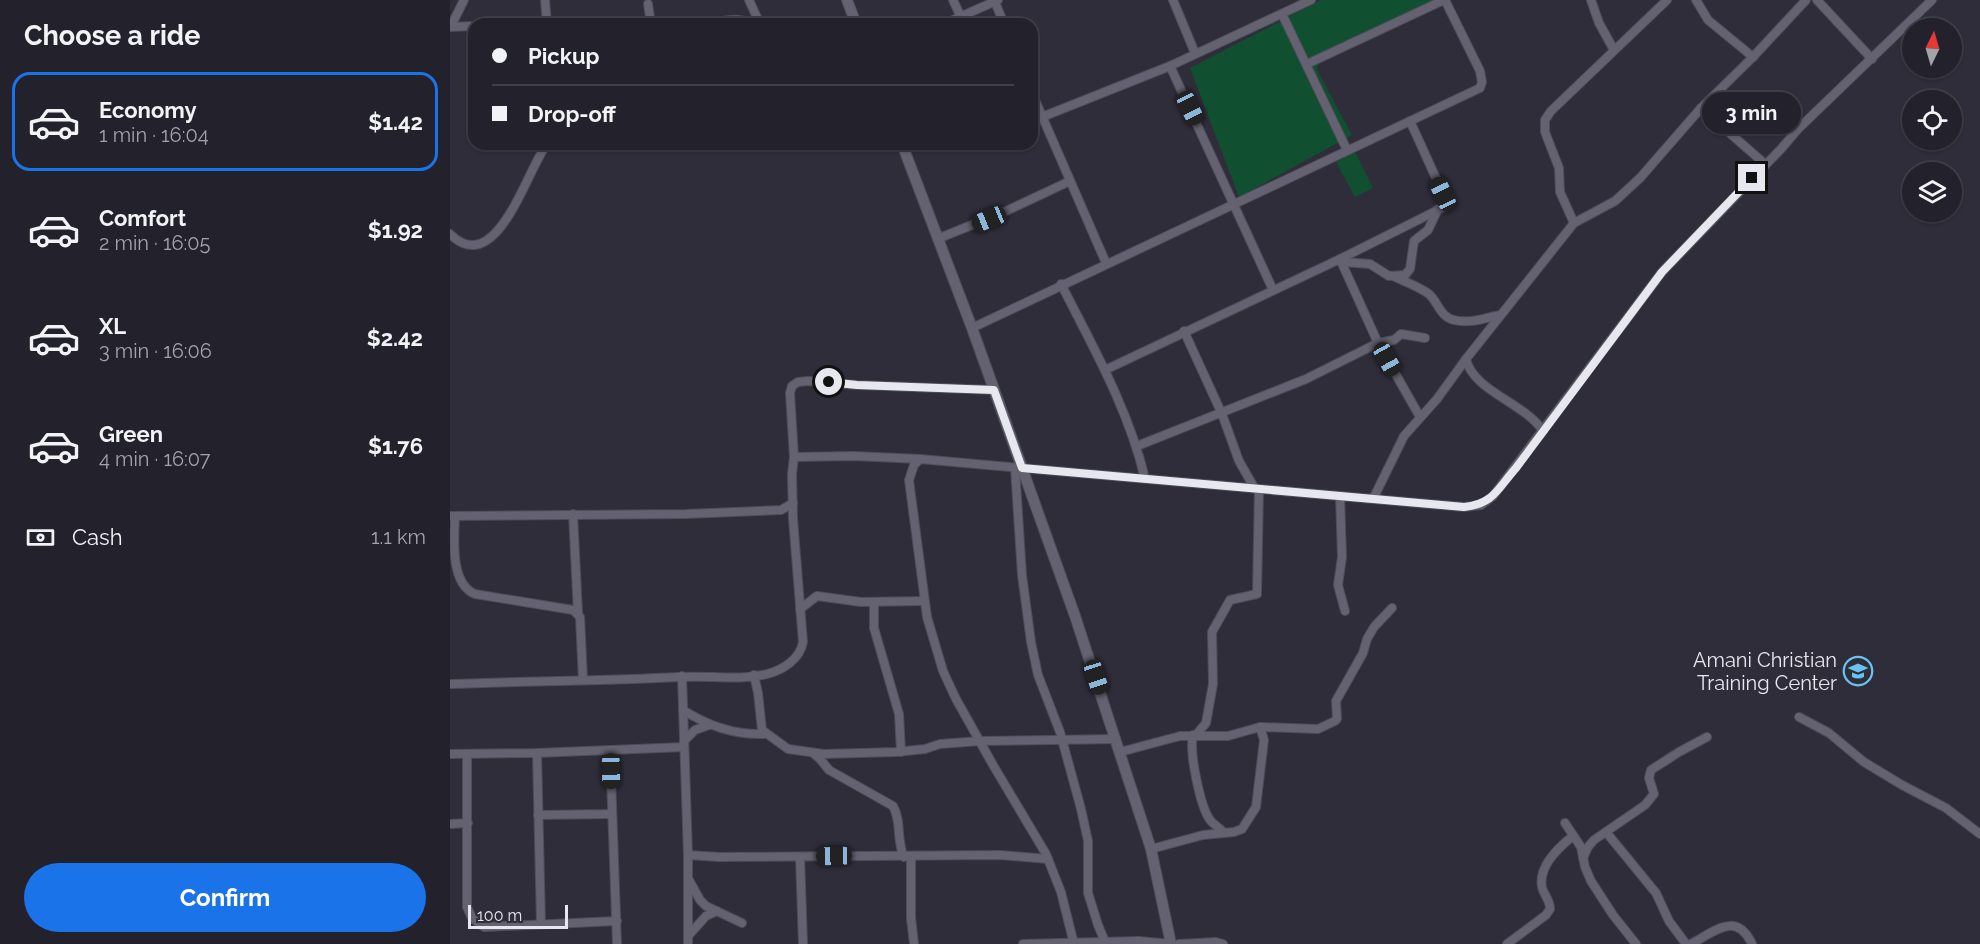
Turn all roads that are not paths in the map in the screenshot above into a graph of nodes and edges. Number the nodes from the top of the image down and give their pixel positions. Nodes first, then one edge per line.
1 (464, 0) edge
2 (545, 0) edge
3 (749, 0) edge
4 (847, 0) edge
5 (953, 0) edge
6 (1173, 0) edge
7 (1311, 0) edge
8 (1445, 0) edge
9 (1591, 0) edge
10 (1667, 0) edge
11 (1696, 0) edge
12 (1806, 0) edge
13 (1816, 0) edge
14 (1932, 0) edge
15 (997, 1) edge
16 (648, 4) dead end
17 (1282, 14) junction
18 (961, 17) joint
19 (546, 18) edge
20 (649, 18) edge
21 (757, 18) edge
22 (854, 18) edge
23 (1002, 18) edge
24 (450, 26) edge
25 (468, 26) edge
26 (1614, 50) junction
27 (1195, 53) junction
28 (1753, 57) junction
29 (1872, 59) junction
30 (1307, 64) junction
31 (1170, 66) junction
32 (1038, 107) edge
33 (1701, 108) junction
34 (1042, 117) junction
35 (1410, 120) junction
36 (542, 150) edge
37 (904, 150) edge
38 (1347, 150) junction
39 (1765, 164) junction
40 (1070, 181) junction
41 (1232, 203) junction
42 (1438, 209) junction
43 (1574, 223) junction
44 (450, 234) edge
45 (937, 239) junction
46 (1341, 260) junction
47 (1106, 263) junction
48 (1394, 277) junction
49 (1061, 284) junction
50 (1273, 290) junction
51 (1500, 315) junction
52 (972, 328) junction
53 (1184, 331) junction
54 (1425, 338) dead end
55 (1378, 343) junction
56 (1466, 359) junction
57 (1105, 370) junction
58 (994, 390) junction
59 (1222, 414) junction
60 (1420, 417) junction
61 (1543, 431) junction
62 (1137, 446) junction
63 (794, 457) junction
64 (920, 459) junction
65 (1018, 468) junction
66 (1145, 479) junction
67 (1257, 489) junction
68 (1340, 496) junction
69 (1373, 499) junction
70 (793, 503) junction
71 (782, 510) junction
72 (573, 514) junction
73 (452, 516) edge
74 (793, 519) junction
75 (924, 601) junction
76 (874, 602) junction
77 (1392, 608) dead end
78 (800, 609) junction
79 (1345, 611) dead end
80 (578, 613) junction
81 (754, 675) junction
82 (682, 676) junction
83 (583, 680) junction
84 (450, 684) edge
85 (683, 710) junction
86 (1799, 717) dead end
87 (709, 725) junction
88 (1260, 727) junction
89 (764, 734) junction
90 (1194, 735) junction
91 (1707, 737) dead end
92 (1116, 739) junction
93 (980, 741) junction
94 (1062, 741) junction
95 (684, 744) junction
96 (610, 750) junction
97 (901, 752) junction
98 (1120, 752) junction
99 (537, 753) junction
100 (813, 753) junction
101 (450, 754) edge
102 (467, 754) junction
103 (612, 814) junction
104 (538, 815) junction
105 (468, 823) junction
106 (1565, 823) dead end
107 (450, 824) edge
108 (1606, 832) junction
109 (1224, 833) junction
110 (1980, 834) edge
111 (1573, 836) junction
112 (1151, 849) junction
113 (688, 855) junction
114 (800, 856) junction
115 (907, 857) junction
116 (1583, 858) junction
117 (1048, 859) junction
118 (688, 877) junction
119 (717, 911) junction
120 (616, 921) junction
121 (742, 923) dead end
122 (541, 924) junction
123 (688, 940) edge
124 (1074, 943) edge
125 (617, 944) edge
126 (803, 944) edge
127 (914, 944) edge
128 (1023, 944) edge
129 (1032, 944) edge
130 (1105, 944) edge
131 (1171, 944) edge
132 (1179, 944) edge
133 (1223, 944) edge
134 (1507, 944) edge
135 (1636, 944) edge
136 (1686, 944) edge
137 (1691, 944) edge
138 (1752, 944) edge

1 - 24 street
2 - 19 street
3 - 21 street
4 - 22 street
5 - 18 street
6 - 27 street
7 - 17 street
8 - 30 street
8 - 35 street
9 - 26 street
10 - 26 street
11 - 28 street
12 - 28 street
13 - 29 street
14 - 29 street
15 - 18 street
15 - 23 street
16 - 20 street
17 - 27 street
17 - 30 street
24 - 25 street
26 - 43 street
27 - 31 street
28 - 33 street
29 - 39 street
30 - 38 street
31 - 34 street
31 - 41 street
32 - 34 street
33 - 39 street
33 - 43 street
34 - 40 street
35 - 38 street
35 - 42 street
36 - 44 street
37 - 45 street
38 - 41 street
39 - 61 street
40 - 45 street
40 - 47 street
41 - 47 street
41 - 50 street
42 - 46 street
42 - 48 street
43 - 51 street
45 - 52 street
46 - 48 street
46 - 50 street
46 - 55 street
47 - 49 street
48 - 51 street
49 - 52 street
49 - 57 street
50 - 53 street
51 - 56 street
52 - 58 street
53 - 57 street
53 - 59 street
54 - 55 street
55 - 59 street
55 - 60 street
56 - 60 street
56 - 61 street
57 - 62 street
58 - 63 street
58 - 65 street
59 - 62 street
59 - 67 street
60 - 69 street
61 - 69 street
62 - 66 street
63 - 64 street
63 - 70 street
64 - 65 street
64 - 75 street
65 - 66 street
65 - 92 street
65 - 94 street
66 - 67 street
67 - 68 street
67 - 90 street
68 - 69 street
68 - 79 street
70 - 71 street
70 - 74 street
71 - 72 street
71 - 74 street
72 - 73 street
72 - 80 street
73 - 80 street
74 - 78 street
75 - 76 street
75 - 93 street
76 - 78 street
76 - 97 street
77 - 88 street
78 - 81 street
80 - 83 street
81 - 82 street
81 - 89 street
82 - 83 street
82 - 85 street
83 - 84 street
85 - 87 street
85 - 95 street
86 - 110 street
87 - 89 street
87 - 95 street
88 - 90 street
88 - 109 street
89 - 100 street
90 - 98 street
90 - 109 street
91 - 108 street
92 - 94 street
92 - 98 street
93 - 94 street
93 - 97 street
93 - 117 street
94 - 130 street
95 - 96 street
95 - 113 street
96 - 99 street
96 - 103 street
97 - 100 street
98 - 112 street
99 - 102 street
99 - 104 street
100 - 115 street
101 - 102 street
102 - 105 street
103 - 104 street
103 - 120 street
104 - 122 street
105 - 107 street
105 - 122 street
106 - 111 street
108 - 116 street
108 - 136 street
109 - 112 street
111 - 116 street
111 - 134 street
112 - 131 street
113 - 114 street
113 - 118 street
114 - 115 street
114 - 126 street
115 - 117 street
115 - 127 street
116 - 135 street
117 - 124 street
118 - 119 street
118 - 123 street
119 - 121 street
119 - 123 street
120 - 122 street
120 - 125 street
124 - 129 street
124 - 130 street
128 - 129 street
130 - 131 street
132 - 133 street
137 - 138 street

